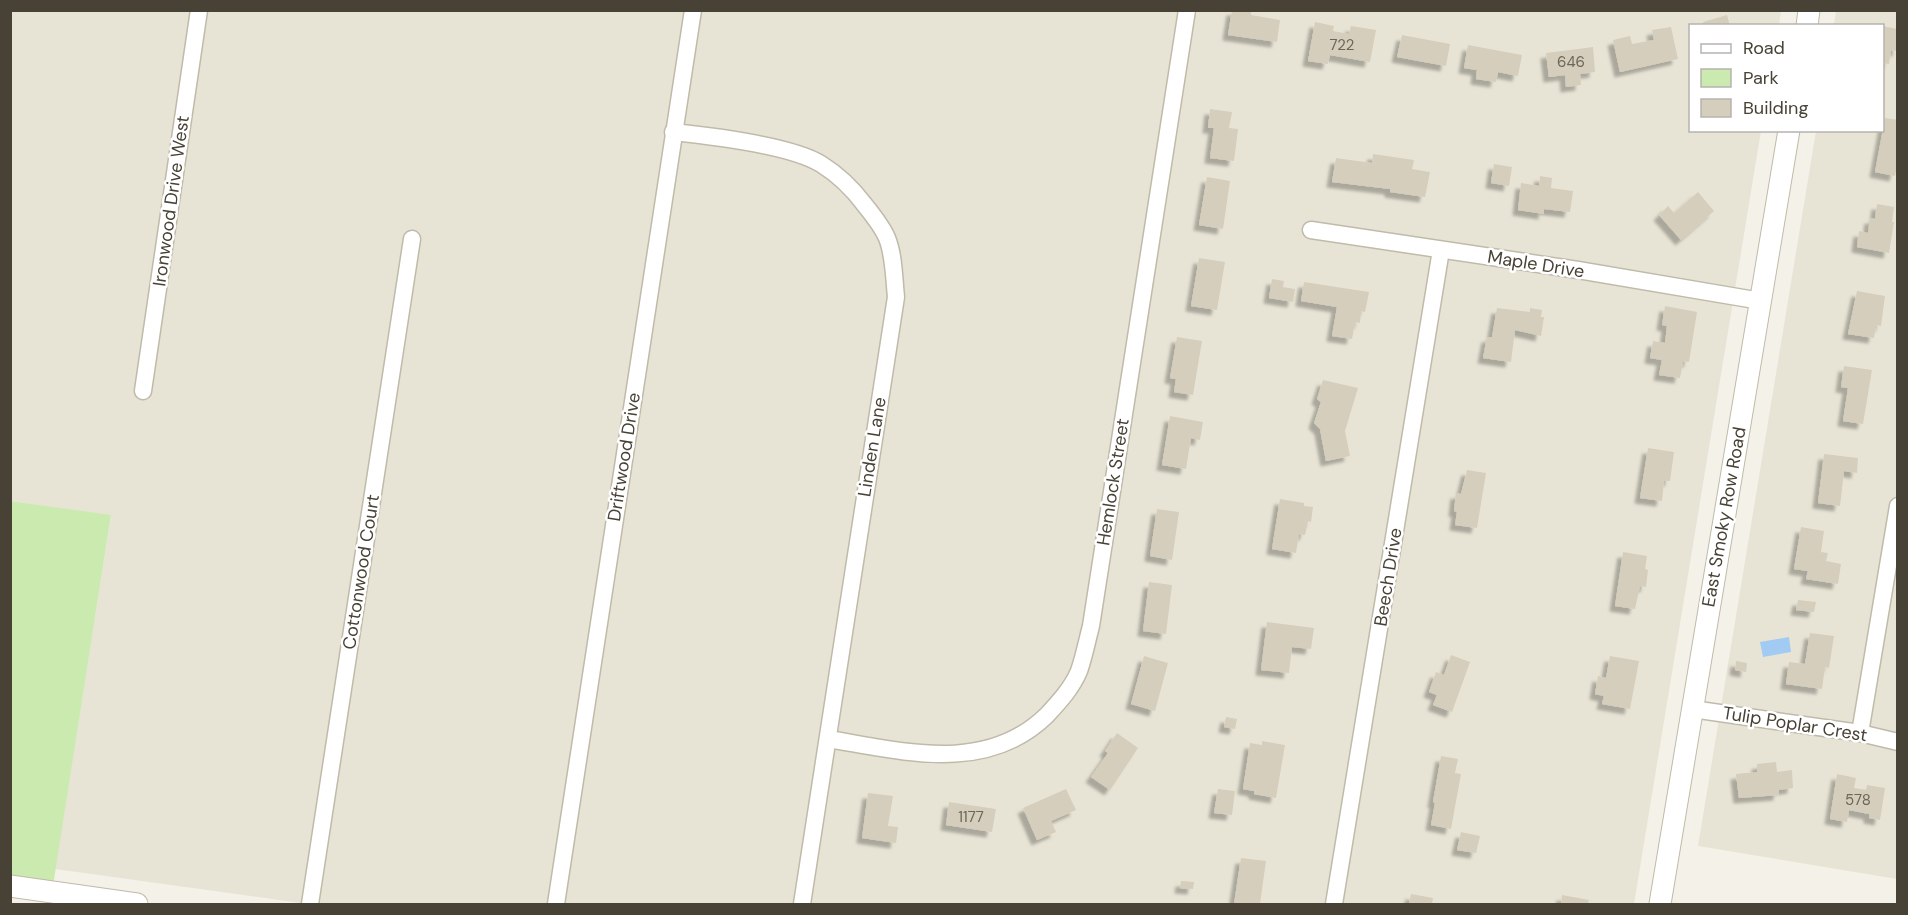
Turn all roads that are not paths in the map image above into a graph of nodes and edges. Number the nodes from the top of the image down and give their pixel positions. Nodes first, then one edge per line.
1 (199, 10) edge
2 (693, 10) edge
3 (1187, 10) edge
4 (674, 132) junction
5 (1790, 132) edge
6 (1311, 230) dead end
7 (412, 239) dead end
8 (1441, 250) junction
9 (1761, 301) junction
10 (142, 391) dead end
11 (1898, 506) edge
12 (1692, 709) junction
13 (1860, 733) junction
14 (828, 739) junction
15 (1898, 742) edge
16 (10, 885) edge
17 (137, 904) edge
18 (310, 904) edge
19 (556, 904) edge
20 (802, 904) edge
21 (1334, 904) edge
22 (1660, 904) edge

1 - 10 street, Ironwood Drive West
2 - 4 street, Driftwood Drive
3 - 14 street, Hemlock Street
4 - 14 street, Linden Lane
4 - 19 street, Driftwood Drive
5 - 9 street, East Smoky Row Road
6 - 8 street, Maple Drive
7 - 18 street, Cottonwood Court
8 - 9 street, Maple Drive
8 - 21 street, Beech Drive
9 - 12 street, East Smoky Row Road
11 - 13 street
12 - 13 street, Tulip Poplar Crest
12 - 22 street, East Smoky Row Road
13 - 15 street, Tulip Poplar Crest
14 - 20 street, Linden Lane
16 - 17 street

